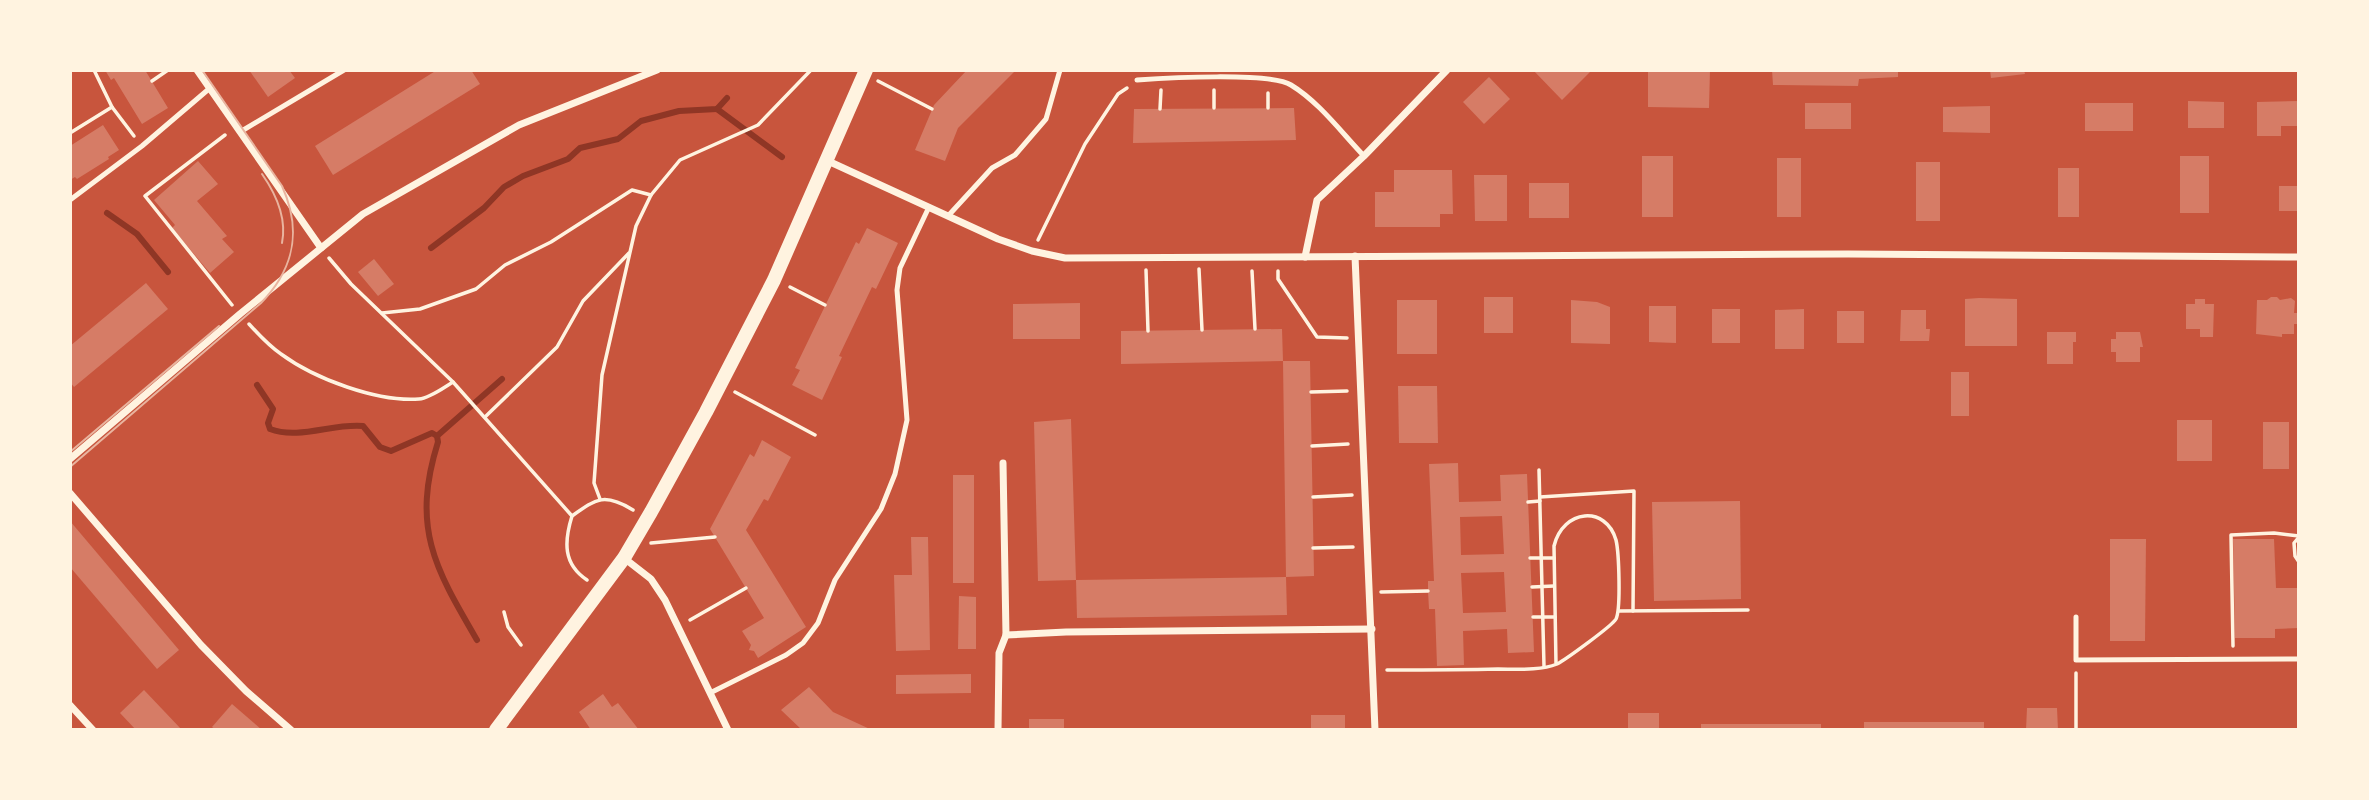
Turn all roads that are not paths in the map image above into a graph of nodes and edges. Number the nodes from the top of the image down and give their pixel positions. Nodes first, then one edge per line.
1 (197, 70) edge
2 (344, 70) edge
3 (657, 70) edge
4 (1060, 70) edge
5 (1447, 70) edge
6 (865, 72) edge
7 (1137, 80) road end
8 (210, 88) junction
9 (238, 129) junction
10 (1364, 156) junction
11 (828, 161) junction
12 (70, 200) edge
13 (929, 207) junction
14 (948, 216) junction
15 (321, 248) junction
16 (1355, 256) junction
17 (1305, 257) junction
18 (2299, 257) edge
19 (70, 459) edge
20 (1003, 463) dead end
21 (70, 493) edge
22 (624, 558) junction
23 (2076, 617) dead end
24 (1371, 629) junction
25 (1006, 635) junction
26 (2299, 659) edge
27 (710, 693) junction
28 (70, 705) edge
29 (93, 730) edge
30 (292, 730) edge
31 (496, 730) edge
32 (728, 730) edge
33 (998, 730) edge
34 (1375, 730) edge

1 - 8 street
2 - 9 lane
3 - 15 street
4 - 14 lane
5 - 10 street
6 - 11 main road
7 - 10 lane
8 - 9 street
8 - 12 lane
9 - 15 street
10 - 17 street
11 - 13 street
11 - 22 main road
13 - 14 street
13 - 27 lane
14 - 17 street
15 - 19 street
16 - 17 street
16 - 18 street
16 - 24 street
20 - 25 street
21 - 30 street
22 - 27 street
22 - 31 main road
23 - 26 lane
24 - 25 street
24 - 34 street
25 - 33 street
27 - 32 street
28 - 29 street

